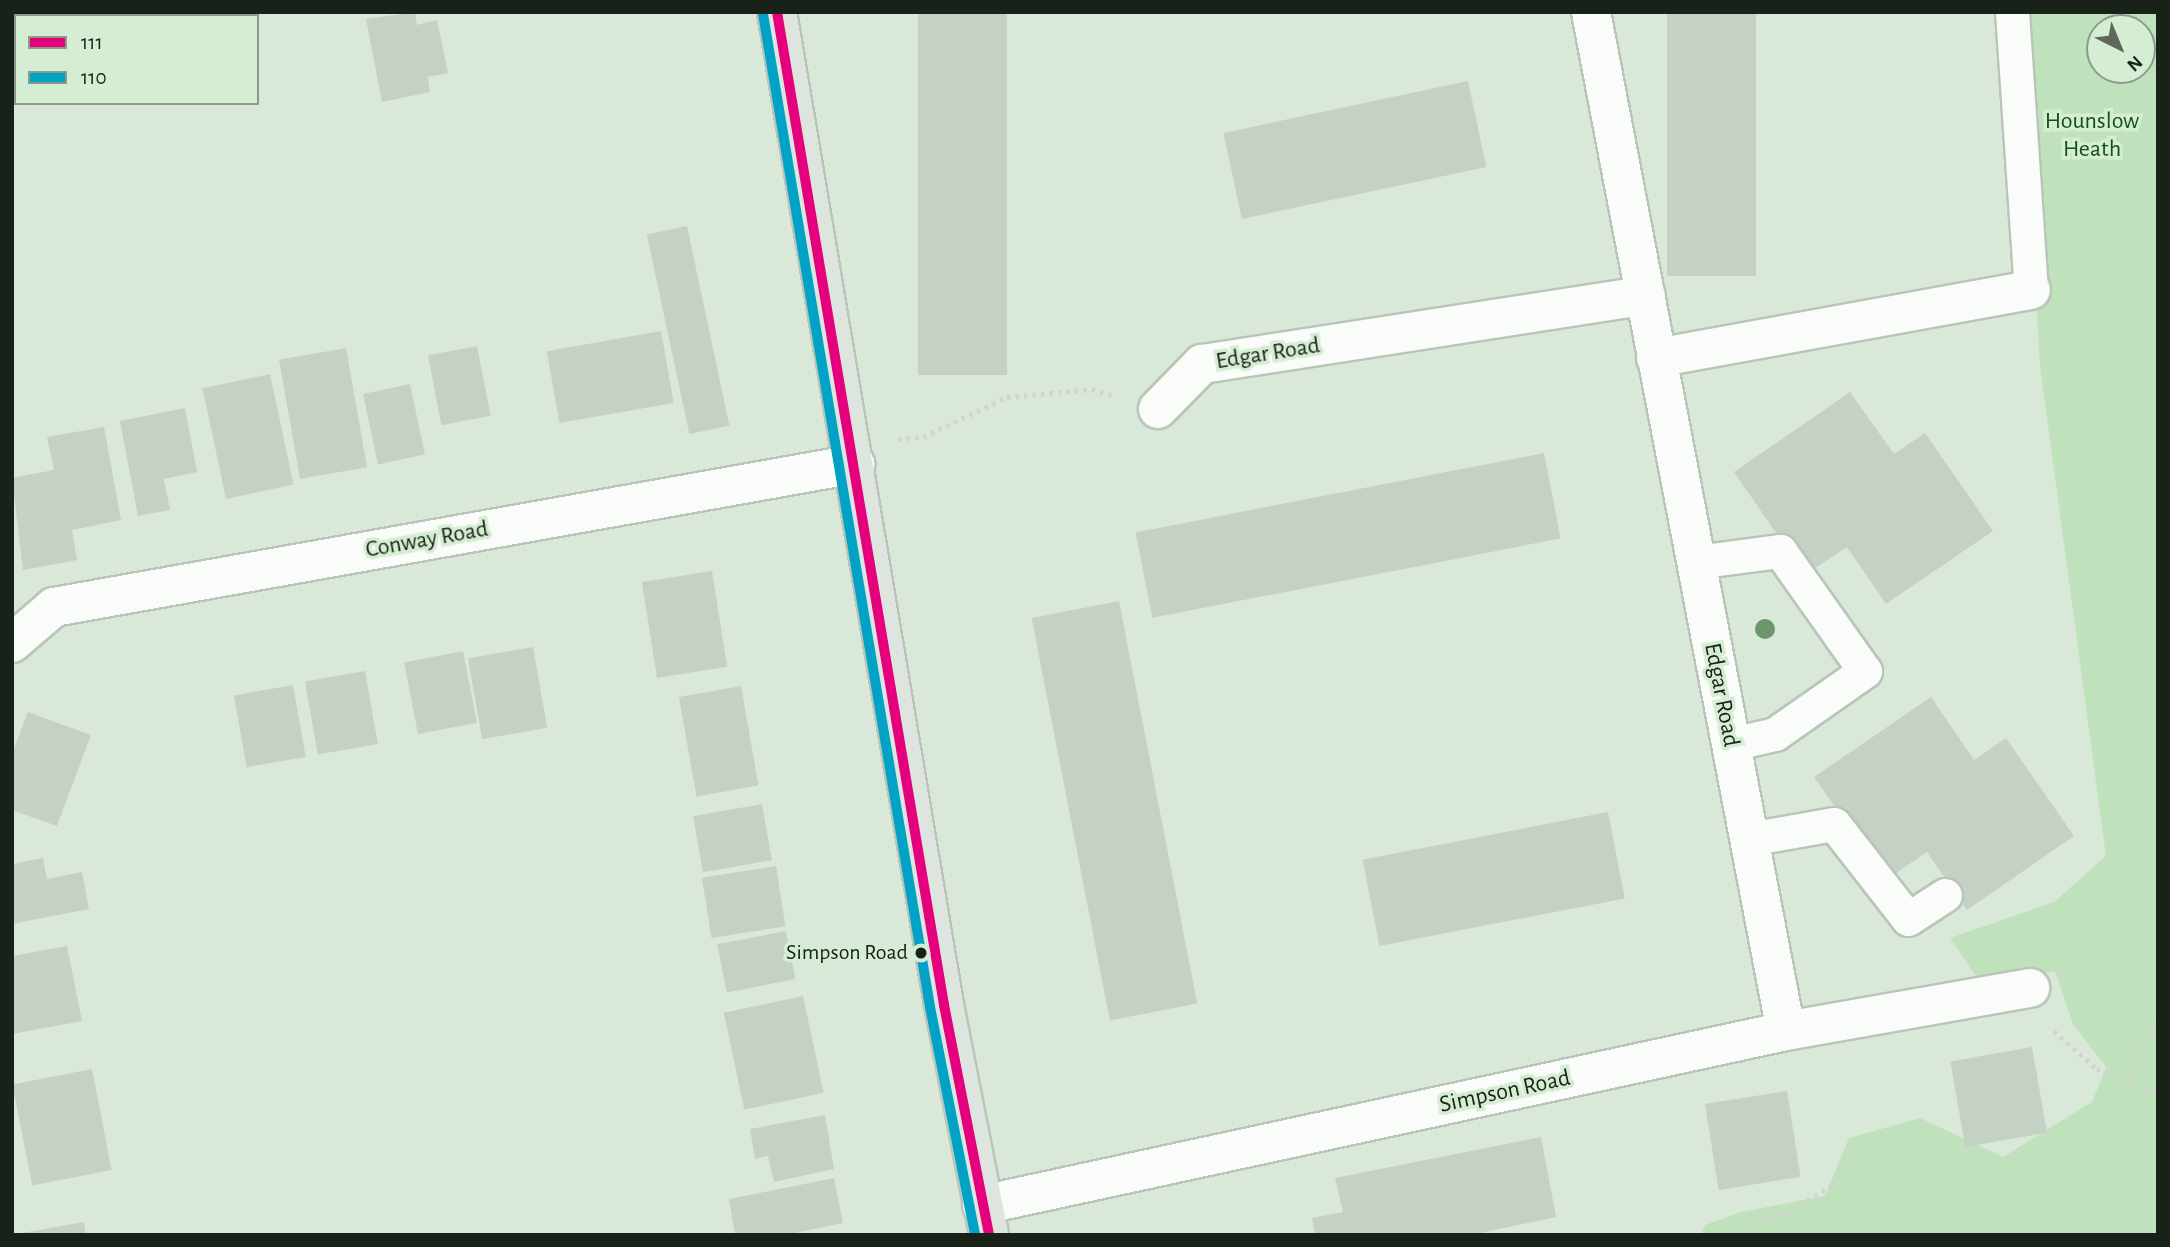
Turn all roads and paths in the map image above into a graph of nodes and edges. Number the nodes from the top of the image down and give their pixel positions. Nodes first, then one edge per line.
1 (777, 12) edge
2 (1591, 12) edge
3 (2012, 12) edge
4 (2031, 290) joint
5 (1646, 295) junction
6 (1656, 358) junction
7 (1158, 409) joint
8 (853, 454) junction
9 (1696, 562) junction
10 (12, 643) edge
11 (1731, 744) junction
12 (1749, 839) junction
13 (1945, 895) dead end
14 (2019, 990) joint
15 (2158, 1022) edge
16 (1786, 1031) junction
17 (2123, 1083) junction
18 (2158, 1094) edge
19 (1855, 1140) dead end
20 (986, 1220) edge
21 (1730, 1235) edge

1 - 8 main road
2 - 5 street, Edgar Road
3 - 4 lane
4 - 6 street
5 - 6 street, Edgar Road
5 - 7 street, Edgar Road
6 - 9 street, Edgar Road
7 - 8 path
8 - 10 street, Conway Road
8 - 20 main road
9 - 11 street, Edgar Road
9 - 11 lane
11 - 12 street, Edgar Road
12 - 13 lane
12 - 16 street, Edgar Road
14 - 16 street, Simpson Road
14 - 17 path
15 - 17 path
16 - 20 street, Simpson Road
17 - 18 path
19 - 21 path

